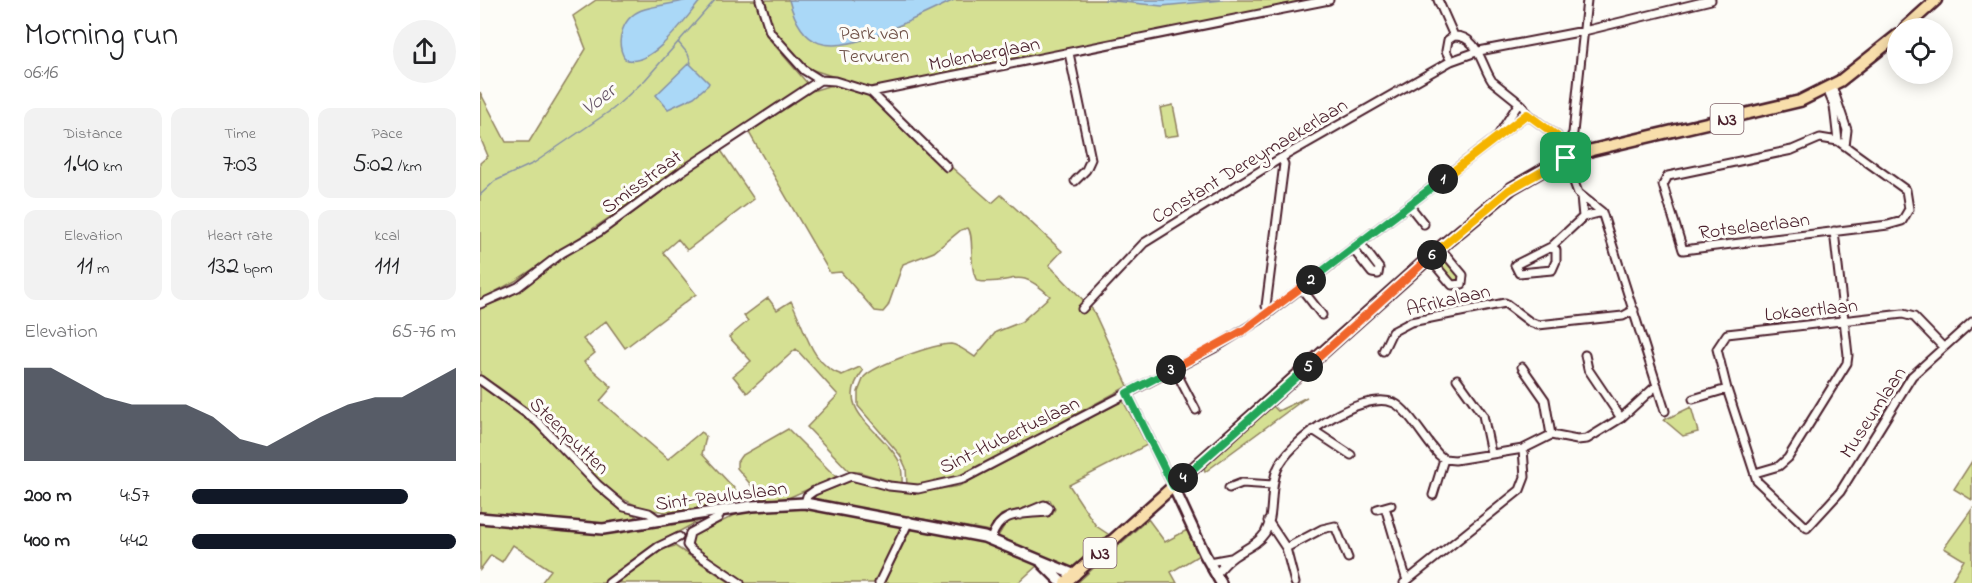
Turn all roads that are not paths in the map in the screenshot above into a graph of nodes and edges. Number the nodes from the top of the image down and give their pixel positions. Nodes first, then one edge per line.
1 (760, 0) edge
2 (1329, 0) edge
3 (1438, 0) edge
4 (1587, 0) edge
5 (1711, 0) edge
6 (1936, 0) edge
7 (1916, 18) edge
8 (1584, 31) junction
9 (1455, 36) junction
10 (1887, 43) edge
11 (1479, 51) junction
12 (1069, 52) junction
13 (1450, 61) junction
14 (820, 80) junction
15 (1829, 87) junction
16 (871, 92) junction
17 (1519, 103) junction
18 (1527, 114) junction
19 (1496, 138) junction
20 (1842, 144) junction
21 (1561, 145) junction
22 (1281, 158) junction
23 (1566, 158) junction
24 (947, 167) dead end
25 (1075, 181) dead end
26 (1581, 196) junction
27 (1409, 205) junction
28 (1602, 212) junction
29 (1583, 217) junction
30 (1424, 224) dead end
31 (1834, 231) junction
32 (1360, 243) junction
33 (1551, 247) junction
34 (1440, 248) junction
35 (1353, 249) junction
36 (1429, 258) junction
37 (1301, 288) junction
38 (480, 304) edge
39 (1083, 309) dead end
40 (1634, 310) junction
41 (1270, 312) junction
42 (1322, 315) dead end
43 (1843, 322) junction
44 (1972, 322) edge
45 (1943, 347) junction
46 (1383, 351) dead end
47 (1585, 355) dead end
48 (1522, 367) dead end
49 (1174, 368) junction
50 (1458, 379) dead end
51 (480, 380) edge
52 (1657, 385) junction
53 (1727, 389) junction
54 (1127, 393) junction
55 (1660, 397) junction
56 (1693, 399) dead end
57 (1640, 402) junction
58 (1196, 410) dead end
59 (1665, 411) dead end
60 (1621, 418) junction
61 (1313, 430) junction
62 (1551, 435) junction
63 (1522, 448) junction
64 (1491, 453) junction
65 (1351, 455) dead end
66 (1444, 459) junction
67 (1755, 473) junction
68 (1273, 485) junction
69 (1173, 486) junction
70 (1229, 488) dead end
71 (1433, 495) dead end
72 (806, 503) junction
73 (1384, 507) dead end
74 (638, 511) junction
75 (714, 515) junction
76 (1020, 515) dead end
77 (480, 518) edge
78 (1268, 520) junction
79 (660, 521) junction
80 (909, 521) junction
81 (643, 523) junction
82 (1807, 528) joint
83 (1265, 533) junction
84 (1275, 534) junction
85 (679, 537) dead end
86 (991, 539) junction
87 (1286, 548) junction
88 (1033, 555) junction
89 (1230, 558) junction
90 (1348, 558) dead end
91 (1209, 562) junction
92 (1075, 574) junction
93 (1216, 574) junction
94 (1405, 582) edge
95 (609, 583) edge
96 (740, 583) edge
97 (879, 583) edge
98 (1064, 583) edge
99 (1221, 583) edge
100 (1295, 583) edge

1 - 14 street
2 - 12 street, Molenberglaan
3 - 9 street
4 - 8 street
5 - 8 street, Constant Dereymaekerlaan
6 - 7 main road
8 - 11 street, Constant Dereymaekerlaan
8 - 21 street
9 - 11 street
9 - 13 street
10 - 15 main road, N3
11 - 13 street, Constant Dereymaekerlaan
11 - 17 street
12 - 16 street, Molenberglaan
12 - 25 street, Molenberglaan
13 - 22 street, Constant Dereymaekerlaan
14 - 16 street
14 - 38 street, Smisstraat
15 - 20 street
15 - 23 main road, N3
16 - 24 street
17 - 18 street
17 - 19 street
18 - 19 street, Sint-Hubertuslaan
18 - 21 street
19 - 27 street, Sint-Hubertuslaan
20 - 31 street, Rotselaerlaan
20 - 31 street, Rotselaerlaan
21 - 23 street
22 - 39 street, Constant Dereymaekerlaan
22 - 41 street
23 - 26 street
23 - 34 main road, N3
26 - 28 street
26 - 29 street
27 - 30 street
27 - 32 street, Sint-Hubertuslaan
28 - 29 street
28 - 40 street
29 - 33 street
31 - 43 street
32 - 35 street, Sint-Hubertuslaan
32 - 35 street
33 - 33 street
34 - 36 main road, N3
34 - 36 street
35 - 37 street, Sint-Hubertuslaan
36 - 69 main road, N3
37 - 41 street, Sint-Hubertuslaan
37 - 42 street
40 - 46 street, Afrikalaan
40 - 52 street
41 - 49 street, Sint-Hubertuslaan
43 - 45 street, Lokaertlaan
43 - 53 street, Lokaertlaan
43 - 67 street
44 - 45 street, Museumlaan
45 - 82 street, Museumlaan
47 - 60 street
48 - 62 street
49 - 54 street, Sint-Hubertuslaan
49 - 58 street
50 - 64 street
51 - 74 street, Steenputten
52 - 55 street
52 - 57 street
53 - 56 street
53 - 67 street, Lokaertlaan
54 - 69 street
54 - 72 street, Sint-Hubertuslaan
55 - 57 street
55 - 59 street
57 - 60 street
60 - 62 street
61 - 65 street
61 - 66 street
61 - 68 street
62 - 63 street
63 - 64 street
63 - 94 street
64 - 66 street
66 - 71 street
67 - 82 street, Lokaertlaan
68 - 70 street
68 - 78 street
69 - 91 street
69 - 92 main road, N3
72 - 75 street, Sint-Pauluslaan
72 - 80 street, Sint-Pauluslaan
73 - 94 street
74 - 79 street, Steenputten
74 - 81 street
75 - 79 street, Sint-Pauluslaan
75 - 96 street
76 - 86 street
77 - 81 street, Sint-Pauluslaan
78 - 83 street
78 - 84 street
79 - 81 street, Sint-Pauluslaan
80 - 86 street, Sint-Pauluslaan
80 - 97 street
83 - 84 street
83 - 89 street
84 - 87 street
85 - 95 street
86 - 88 street, Sint-Pauluslaan
87 - 90 street
87 - 100 street
88 - 92 street, Sint-Pauluslaan
88 - 98 street, Sint-Pauluslaan
89 - 91 street
89 - 93 street
91 - 93 street
92 - 98 main road, N3
93 - 99 street

